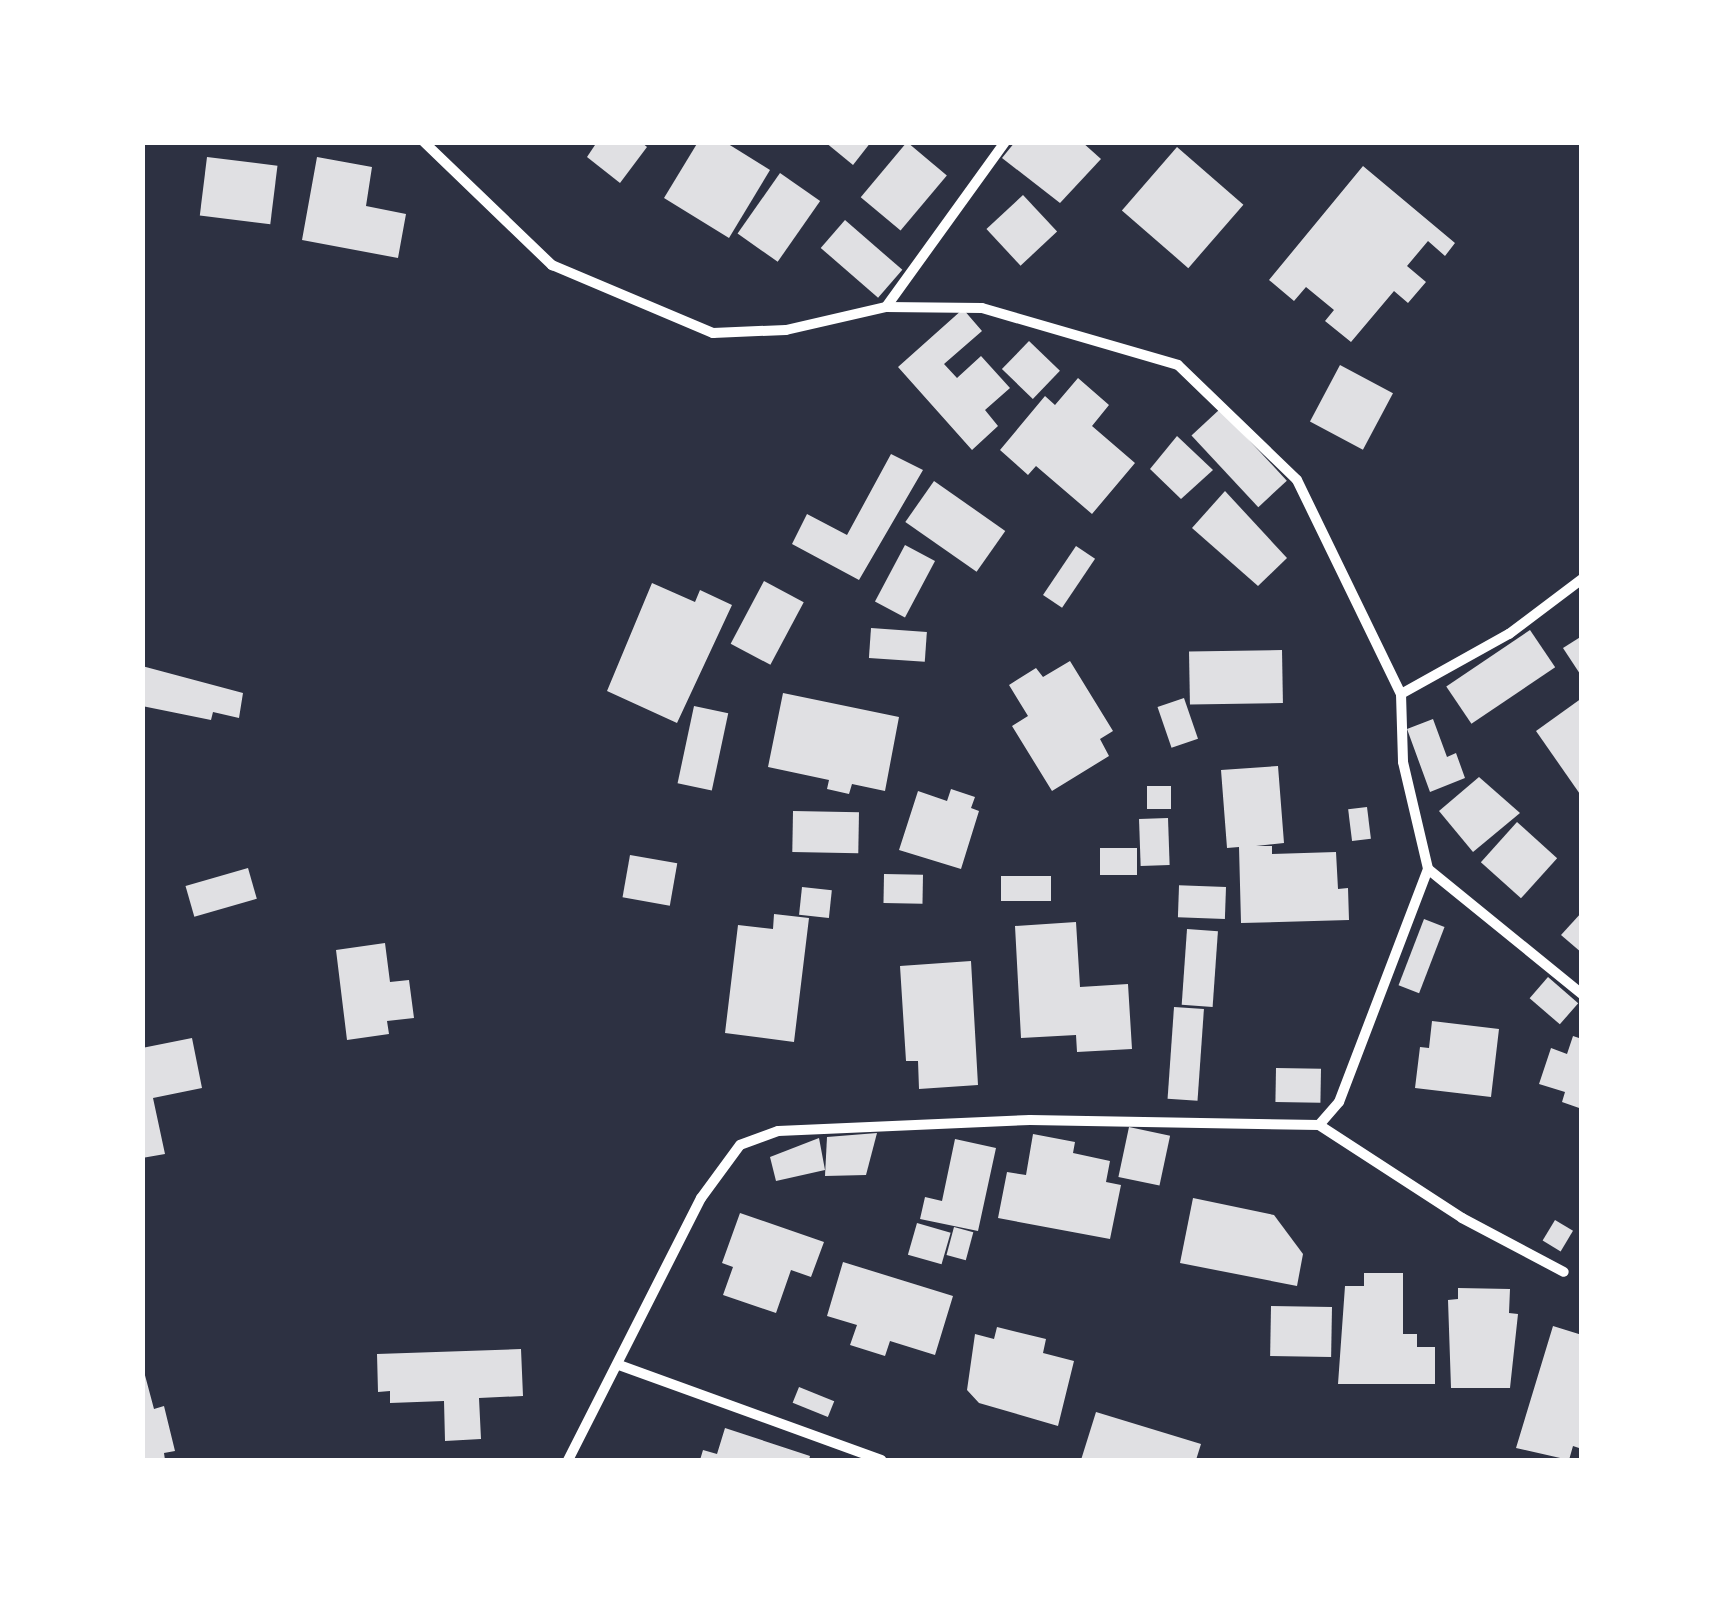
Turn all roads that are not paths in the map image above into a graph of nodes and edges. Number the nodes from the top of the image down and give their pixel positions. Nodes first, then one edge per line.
1 (424, 142) edge
2 (1005, 142) edge
3 (886, 307) junction
4 (1582, 578) edge
5 (1401, 694) junction
6 (1428, 869) junction
7 (1582, 994) edge
8 (1319, 1125) junction
9 (1564, 1272) dead end
10 (619, 1364) junction
11 (568, 1460) edge
12 (881, 1460) edge

1 - 3 street
2 - 3 street
3 - 5 street
4 - 5 street
5 - 6 street
6 - 7 street
6 - 8 street
8 - 9 street
8 - 10 street
10 - 11 street
10 - 12 street

